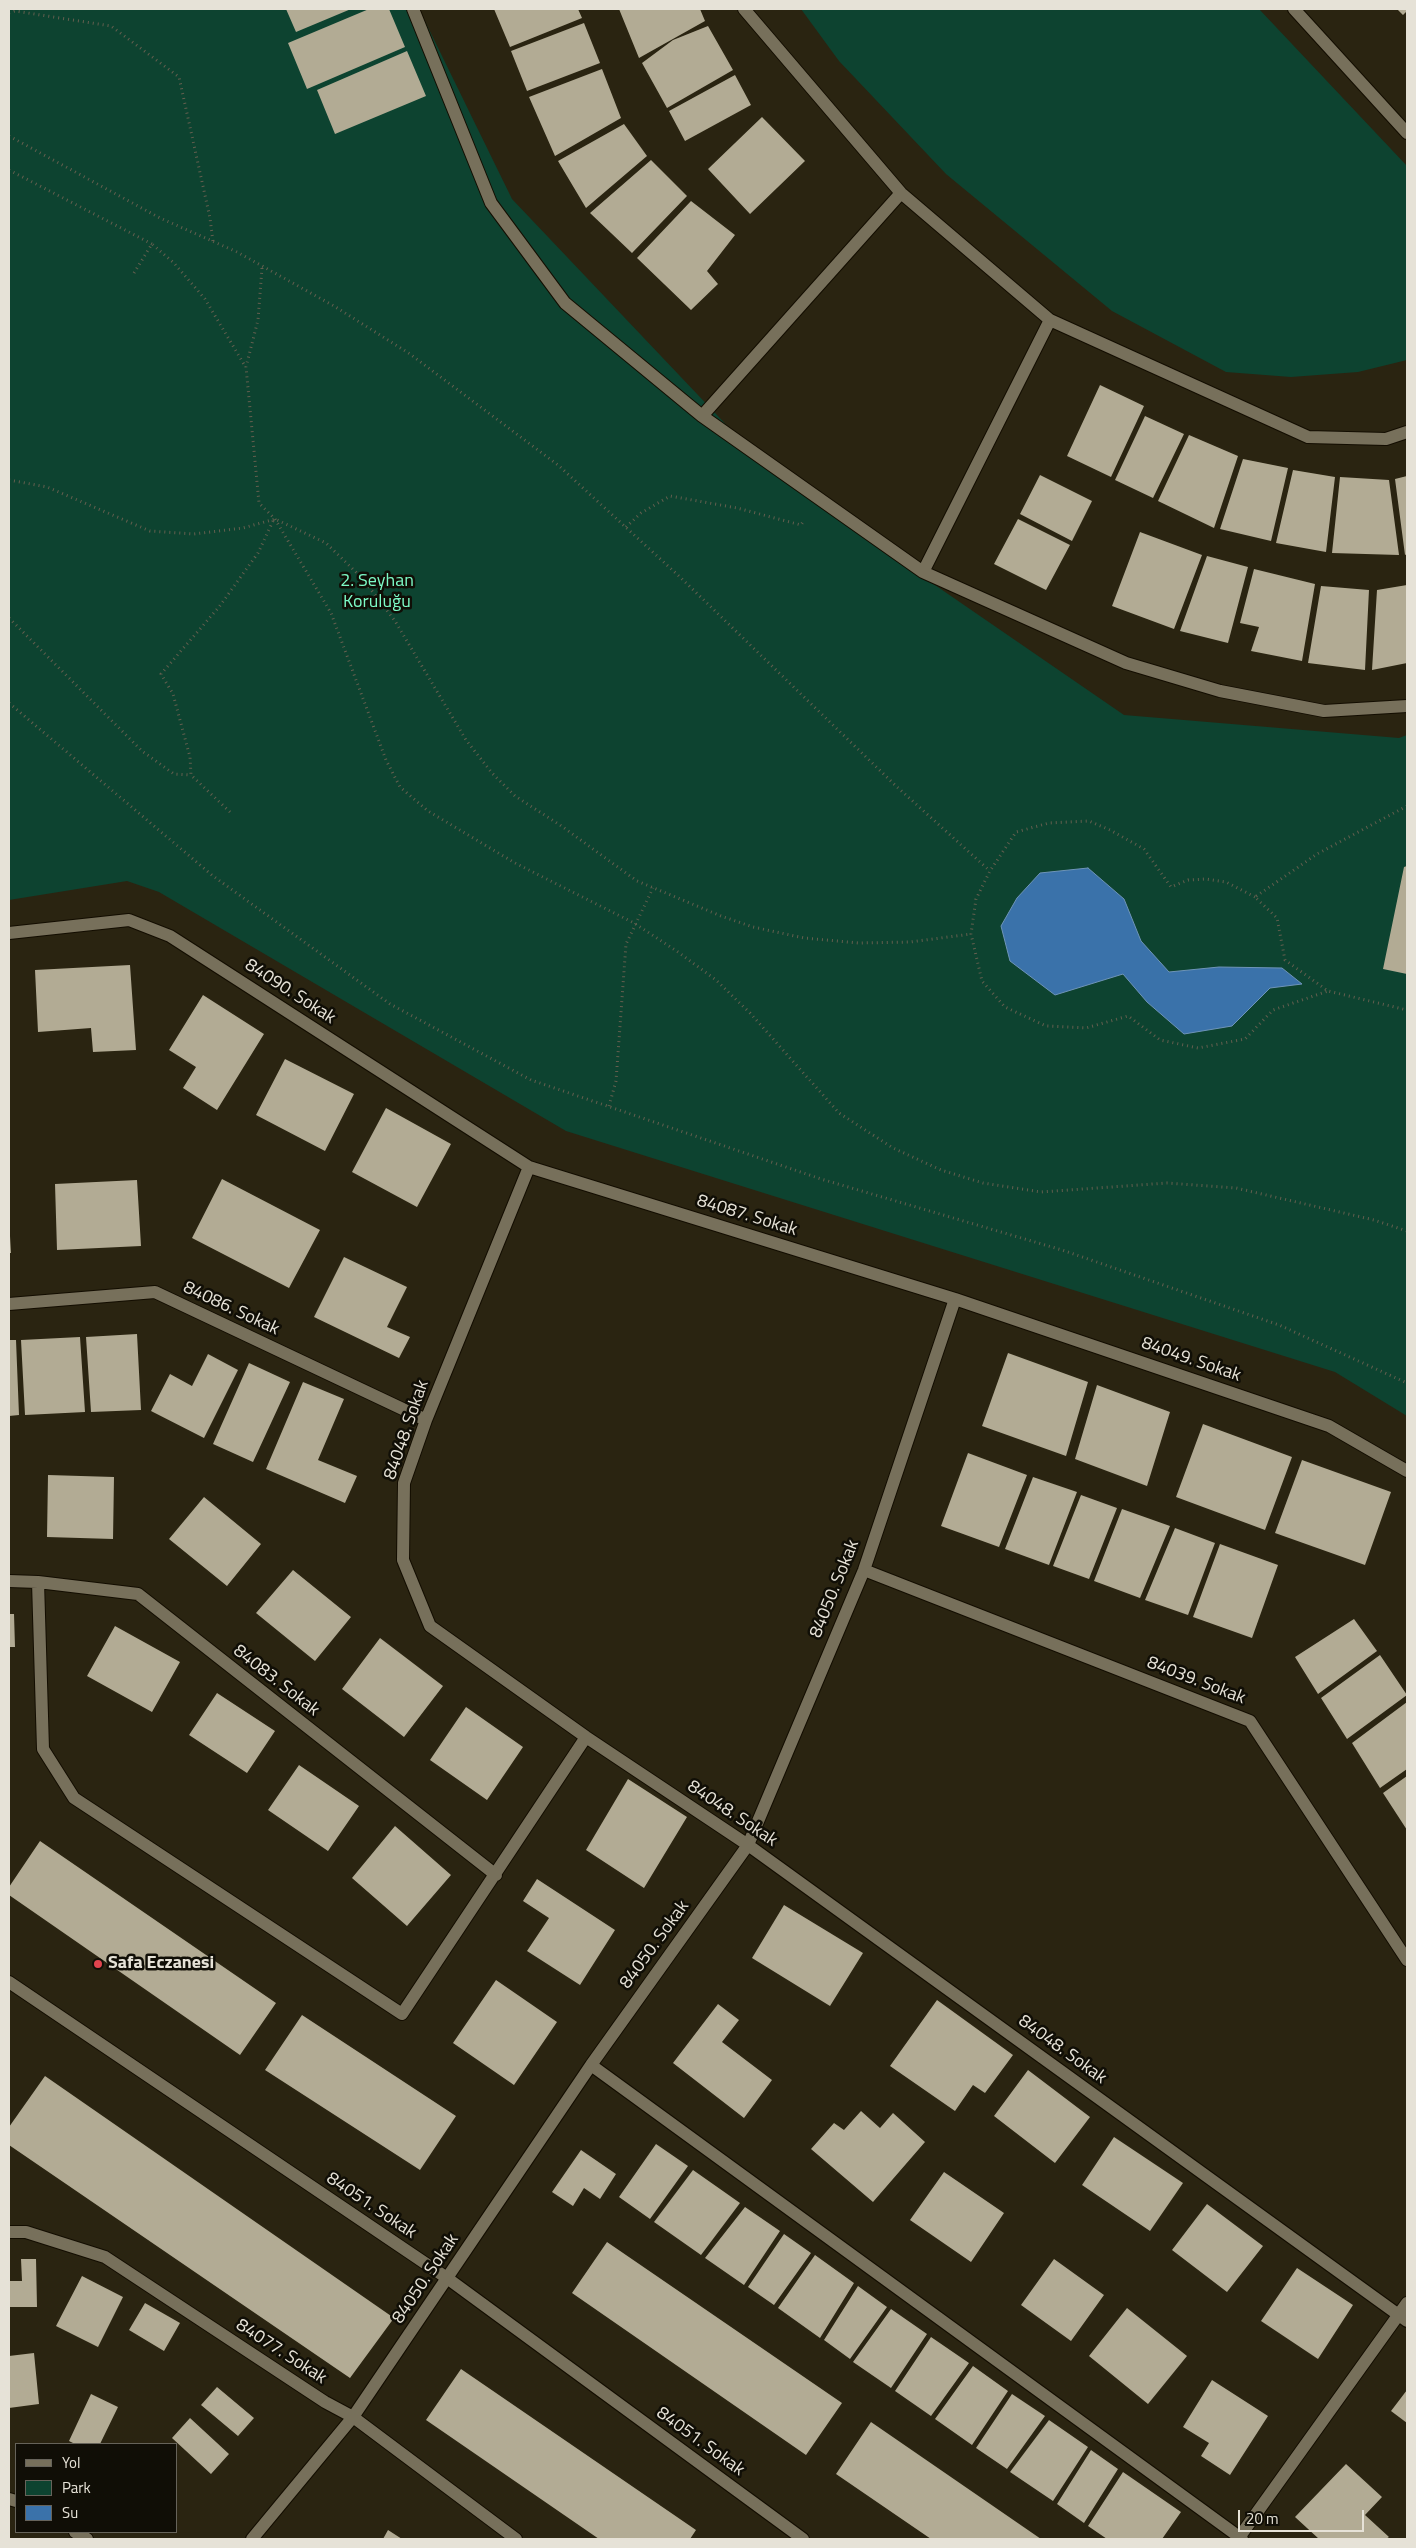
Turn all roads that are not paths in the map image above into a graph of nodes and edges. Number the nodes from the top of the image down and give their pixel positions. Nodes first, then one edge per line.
1 (413, 9) edge
2 (744, 9) edge
3 (1294, 9) edge
4 (1407, 133) edge
5 (901, 192) junction
6 (1050, 320) junction
7 (702, 416) junction
8 (1407, 432) edge
9 (923, 572) junction
10 (1407, 706) edge
11 (9, 933) edge
12 (529, 1167) junction
13 (955, 1299) junction
14 (9, 1304) edge
15 (426, 1420) junction
16 (1407, 1471) edge
17 (864, 1570) junction
18 (9, 1581) edge
19 (38, 1582) junction
20 (586, 1737) junction
21 (748, 1845) junction
22 (496, 1875) junction
23 (1407, 1960) edge
24 (9, 1982) edge
25 (591, 2065) junction
26 (9, 2232) edge
27 (447, 2278) junction
28 (1407, 2303) edge
29 (1404, 2318) edge
30 (353, 2418) junction
31 (252, 2539) edge
32 (516, 2539) edge
33 (803, 2539) edge
34 (1240, 2539) edge

1 - 7 street
2 - 5 street
3 - 4 street
5 - 6 street
5 - 7 street
6 - 8 street
6 - 9 street
7 - 9 street
9 - 10 street
11 - 12 street, 84090. Sokak
12 - 13 street, 84087. Sokak
12 - 15 street, 84048. Sokak
13 - 16 street, 84049. Sokak
13 - 17 street, 84050. Sokak
14 - 15 street, 84086. Sokak
15 - 20 street, 84048. Sokak
17 - 21 street, 84050. Sokak
17 - 23 street, 84039. Sokak
18 - 19 street, 84083. Sokak
19 - 22 street, 84083. Sokak
19 - 22 street
20 - 21 street, 84048. Sokak
20 - 22 street
21 - 25 street, 84050. Sokak
21 - 29 street, 84048. Sokak
24 - 27 street, 84051. Sokak
25 - 27 street, 84050. Sokak
25 - 34 street
26 - 30 street, 84077. Sokak
27 - 30 street, 84050. Sokak
27 - 33 street, 84051. Sokak
28 - 29 street
29 - 34 street
30 - 31 street, 84050. Sokak
30 - 32 street, 84077. Sokak

